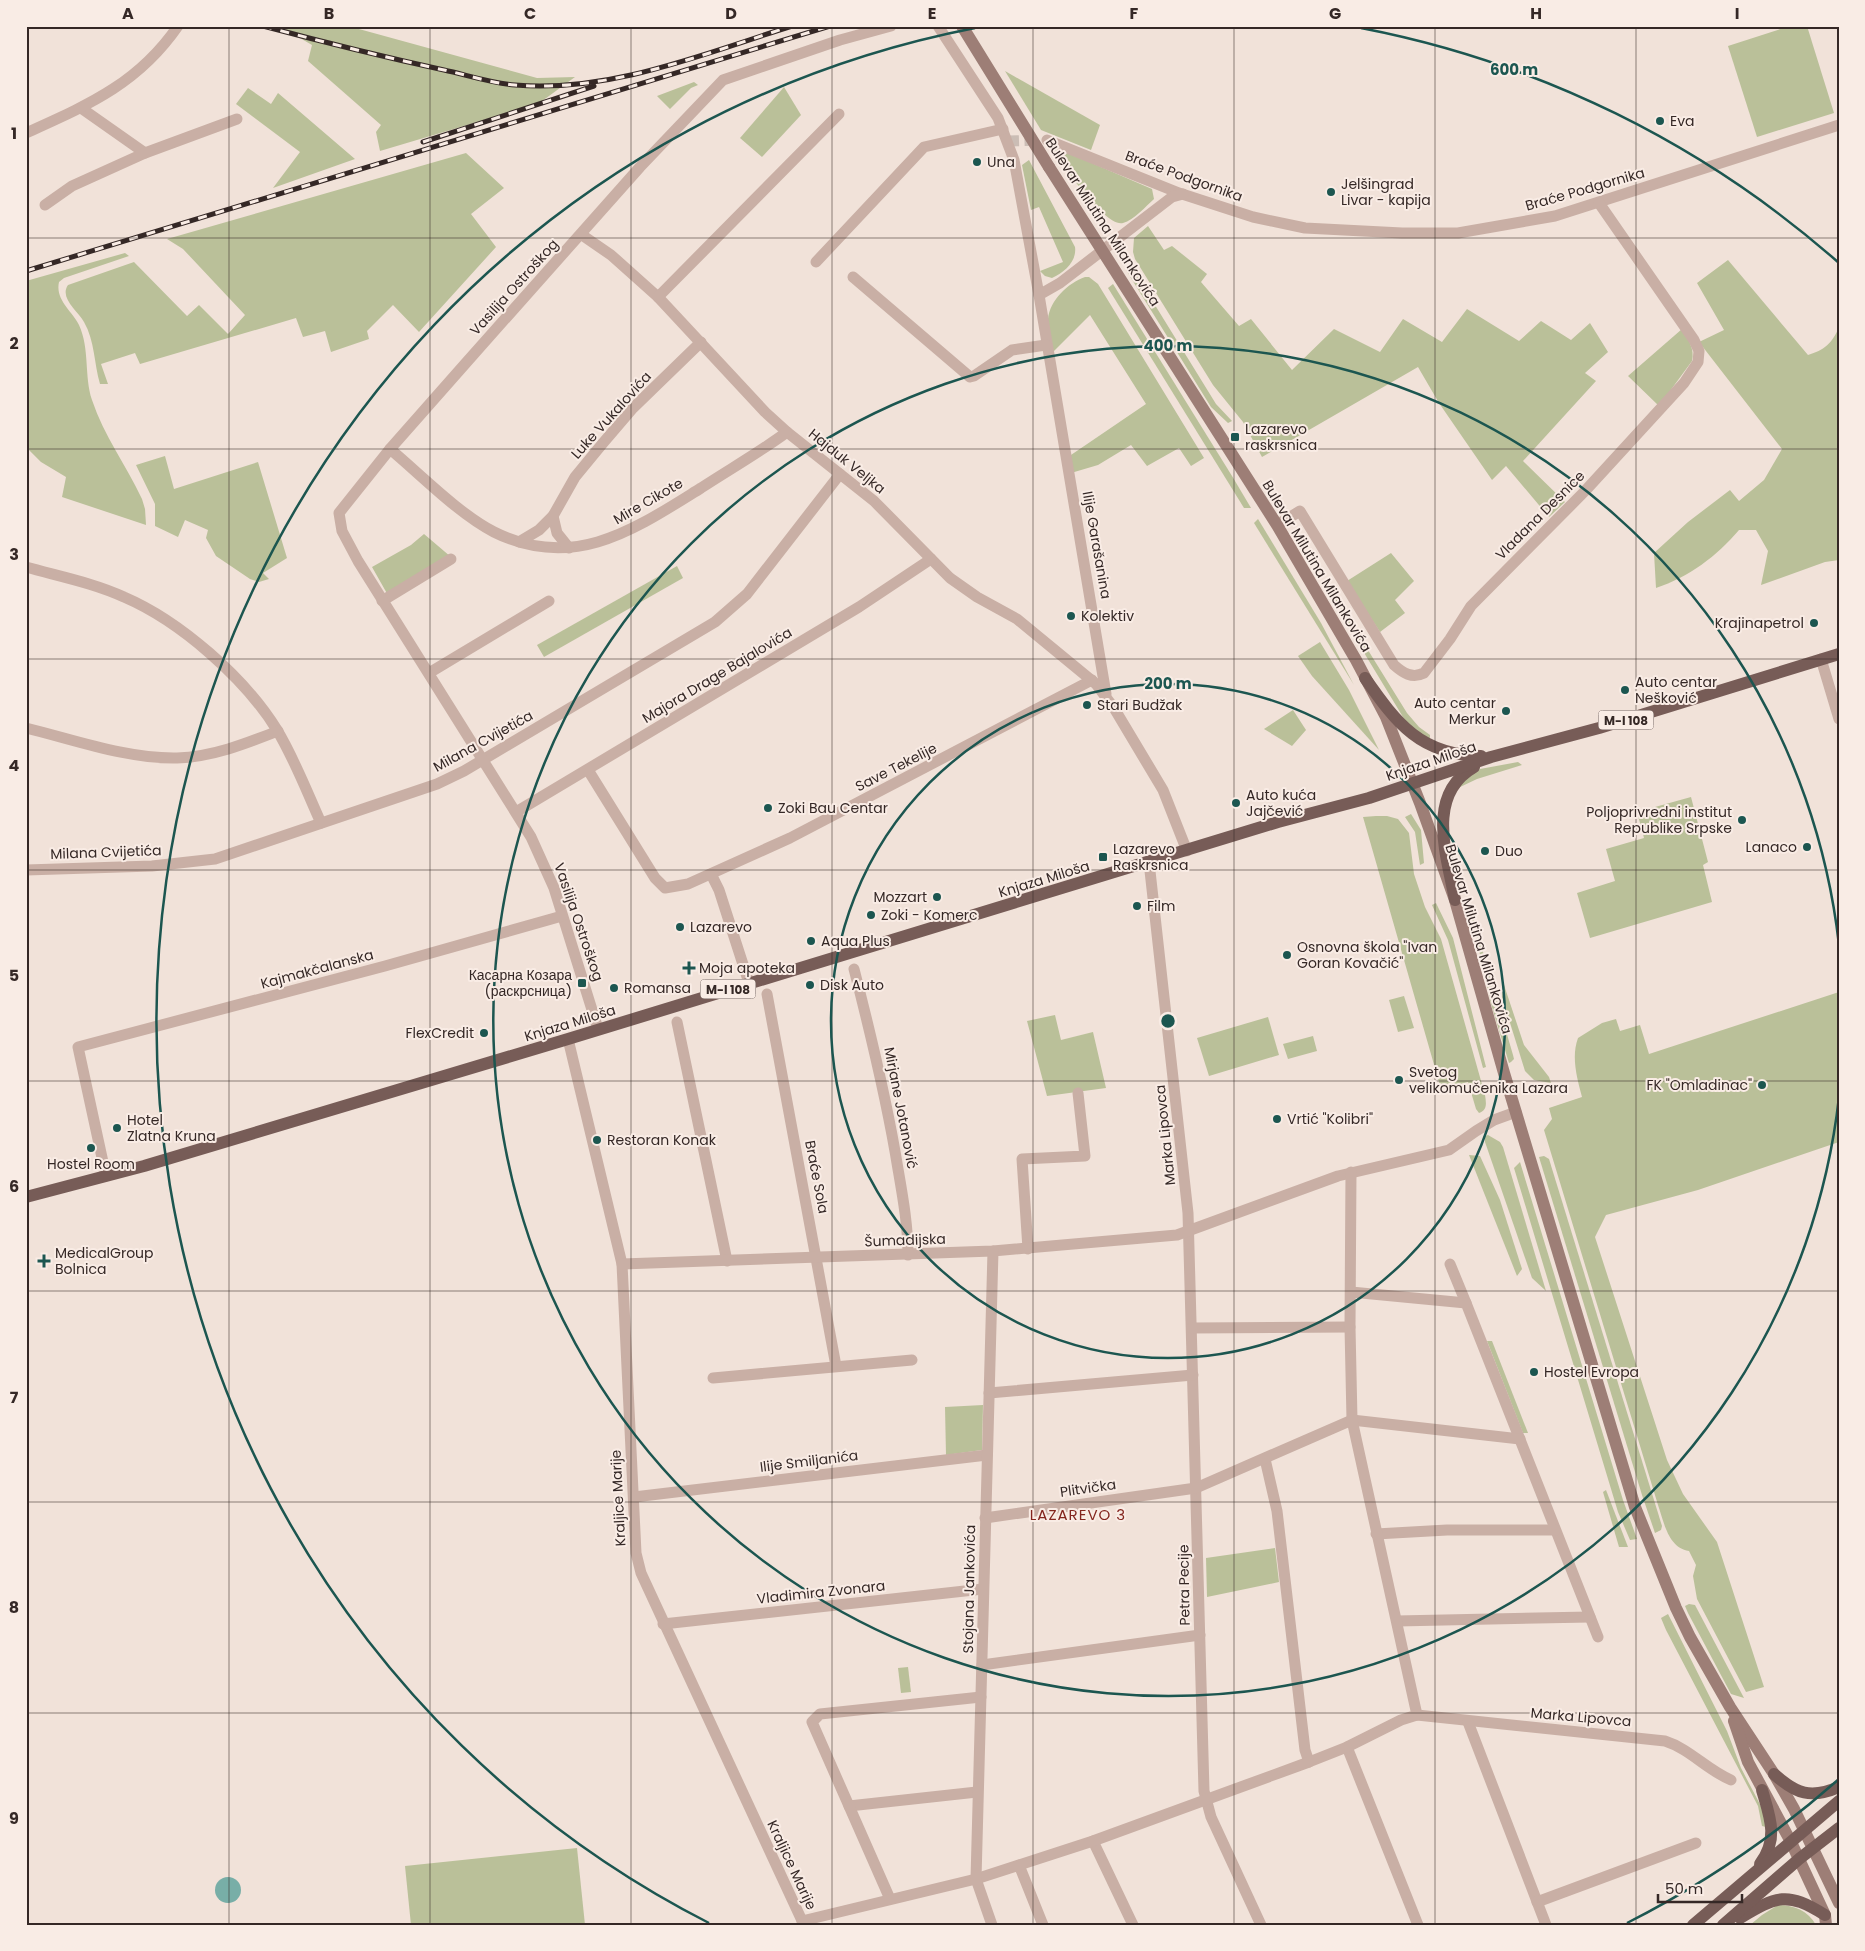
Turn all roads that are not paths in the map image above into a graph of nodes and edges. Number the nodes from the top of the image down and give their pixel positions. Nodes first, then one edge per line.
1 (178, 26) edge
2 (891, 26) edge
3 (938, 26) edge
4 (962, 26) edge
5 (82, 108) junction
6 (839, 114) dead end
7 (237, 119) dead end
8 (1839, 125) edge
9 (1003, 129) junction
10 (26, 133) edge
11 (1047, 140) tunnel mouth
12 (145, 154) junction
13 (1183, 194) junction
14 (1599, 203) junction
15 (45, 205) dead end
16 (582, 235) junction
17 (1103, 250) junction
18 (816, 262) dead end
19 (853, 277) dead end
20 (1039, 295) junction
21 (658, 297) junction
22 (701, 342) junction
23 (1046, 345) junction
24 (787, 432) junction
25 (390, 449) junction
26 (840, 474) junction
27 (554, 516) junction
28 (1277, 525) junction
29 (520, 542) junction
30 (569, 548) junction
31 (451, 559) dead end
32 (931, 559) junction
33 (26, 567) edge
34 (382, 600) junction
35 (549, 601) dead end
36 (1839, 654) edge
37 (1821, 660) junction
38 (429, 673) junction
39 (1365, 678) junction
40 (1092, 680) junction
41 (1106, 696) junction
42 (1839, 719) edge
43 (26, 728) edge
44 (278, 731) junction
45 (1491, 757) junction
46 (482, 761) junction
47 (588, 770) junction
48 (1412, 783) junction
49 (516, 812) junction
50 (321, 822) junction
51 (1188, 851) junction
52 (1149, 862) junction
53 (26, 870) edge
54 (711, 874) junction
55 (1455, 900) junction
56 (562, 916) junction
57 (854, 968) dead end
58 (749, 983) junction
59 (767, 994) dead end
60 (677, 1022) dead end
61 (598, 1029) junction
62 (568, 1039) junction
63 (1078, 1093) dead end
64 (1516, 1112) junction
65 (1351, 1172) junction
66 (106, 1176) junction
67 (26, 1197) edge
68 (1188, 1232) junction
69 (1028, 1249) junction
70 (993, 1251) junction
71 (908, 1256) junction
72 (818, 1258) junction
73 (727, 1261) junction
74 (622, 1264) junction
75 (1450, 1264) dead end
76 (1351, 1292) junction
77 (1466, 1304) junction
78 (1350, 1326) junction
79 (1192, 1328) junction
80 (912, 1360) dead end
81 (836, 1366) junction
82 (1193, 1375) junction
83 (713, 1378) dead end
84 (989, 1393) junction
85 (1352, 1420) junction
86 (1520, 1439) junction
87 (987, 1456) junction
88 (1266, 1459) junction
89 (1196, 1488) junction
90 (634, 1497) junction
91 (985, 1518) junction
92 (1556, 1530) junction
93 (1376, 1534) junction
94 (983, 1589) junction
95 (1590, 1617) junction
96 (1397, 1621) junction
97 (663, 1624) junction
98 (1200, 1635) junction
99 (1598, 1637) dead end
100 (982, 1665) junction
101 (981, 1697) junction
102 (1730, 1707) junction
103 (1417, 1715) junction
104 (1468, 1722) junction
105 (1347, 1746) junction
106 (1309, 1762) junction
107 (1774, 1774) junction
108 (1731, 1780) dead end
109 (1839, 1787) edge
110 (1762, 1790) junction
111 (977, 1792) junction
112 (1206, 1801) junction
113 (1839, 1802) edge
114 (849, 1806) junction
115 (1839, 1828) edge
116 (1804, 1831) junction
117 (1094, 1841) junction
118 (1791, 1842) junction
119 (1696, 1843) dead end
120 (1811, 1849) junction
121 (1798, 1859) junction
122 (1020, 1866) junction
123 (1752, 1874) junction
124 (976, 1879) junction
125 (890, 1899) junction
126 (1537, 1902) junction
127 (1839, 1904) edge
128 (1826, 1920) edge
129 (803, 1923) edge
130 (992, 1925) edge
131 (1043, 1925) edge
132 (1132, 1925) edge
133 (1260, 1925) edge
134 (1418, 1925) edge
135 (1546, 1925) edge
136 (1693, 1925) edge
137 (1725, 1925) edge
138 (1835, 1925) edge

1 - 5 street
2 - 16 street, Vasilija Ostroškog
3 - 9 street, Ilije Garašanina
4 - 17 street, Bulevar Milutina Milankovića, bridge
5 - 10 street
5 - 12 street
6 - 21 street
7 - 12 street
8 - 14 street, Braće Podgornika
9 - 18 street
9 - 20 street, Ilije Garašanina
11 - 13 street, Braće Podgornika
12 - 15 street
13 - 14 street, Braće Podgornika
13 - 17 street
14 - 28 street, Vladana Desnice
16 - 21 street, Hajduk Veljka
16 - 25 street, Vasilija Ostroškog
17 - 20 street
17 - 28 street, Bulevar Milutina Milankovića
19 - 23 street
20 - 23 street, Ilije Garašanina
21 - 22 street, Hajduk Veljka
22 - 24 street, Hajduk Veljka
22 - 27 street, Luke Vukalovića
23 - 41 street, Ilije Garašanina
24 - 26 street, Hajduk Veljka
24 - 30 street, Mire Cikote
25 - 29 street, Mire Cikote
25 - 34 street, Vasilija Ostroškog
26 - 32 street, Hajduk Veljka
26 - 46 street, Milana Cvijetića
27 - 29 street, Luke Vukalovića
27 - 30 street
28 - 39 street, Bulevar Milutina Milankovića
29 - 30 street, Mire Cikote
31 - 34 street
32 - 40 street, Hajduk Veljka
32 - 47 street, Majora Drage Bajalovića
33 - 44 street
34 - 38 street, Vasilija Ostroškog
35 - 38 street
36 - 37 main road, Knjaza Miloša / M-I 108
37 - 42 street
37 - 45 main road, Knjaza Miloša / M-I 108
38 - 46 street, Vasilija Ostroškog
39 - 45 main road
39 - 48 street, Bulevar Milutina Milankovića
40 - 41 street, Hajduk Veljka
40 - 54 street, Save Tekelije
41 - 51 street, Ilije Garašanina
43 - 44 street
44 - 50 street
45 - 48 main road, Knjaza Miloša / M-I 108
45 - 55 main road
46 - 49 street, Vasilija Ostroškog
46 - 50 street, Milana Cvijetića
47 - 49 street, Majora Drage Bajalovića
47 - 54 street, Save Tekelije
48 - 51 main road, Knjaza Miloša / M-I 108
48 - 55 street, Bulevar Milutina Milankovića
49 - 56 street, Vasilija Ostroškog
50 - 53 street, Milana Cvijetića
51 - 52 main road, Knjaza Miloša / M-I 108
52 - 58 main road, Knjaza Miloša / M-I 108
52 - 68 street, Marka Lipovca
54 - 58 street
55 - 64 street, Bulevar Milutina Milankovića
56 - 61 street, Vasilija Ostroškog
56 - 66 street, Kajmakčalanska
57 - 71 street, Mirjane Jotanović
58 - 61 main road, Knjaza Miloša / M-I 108
59 - 72 street, Braće Sola
60 - 73 street
61 - 62 main road, Knjaza Miloša / M-I 108
62 - 66 main road, Knjaza Miloša / M-I 108
62 - 74 street, Kraljice Marije
63 - 69 street
64 - 65 street
64 - 102 street, Bulevar Milutina Milankovića
65 - 68 street
65 - 76 street
66 - 67 main road, Knjaza Miloša / M-I 108
68 - 69 street, Šumadijska
68 - 79 street, Petra Pecije
69 - 70 street, Šumadijska
70 - 71 street, Šumadijska
70 - 84 street, Stojana Jankovića
71 - 72 street, Šumadijska
72 - 73 street, Šumadijska
72 - 81 street, Braće Sola
73 - 74 street, Šumadijska
74 - 90 street, Kraljice Marije
75 - 77 street
76 - 77 street
76 - 78 street
77 - 86 street
78 - 79 street
78 - 85 street
79 - 82 street, Petra Pecije
80 - 81 street
81 - 83 street
82 - 84 street
82 - 89 street, Petra Pecije
84 - 87 street, Stojana Jankovića
85 - 86 street
85 - 88 street, Plitvička
85 - 93 street
86 - 92 street
87 - 90 street, Ilije Smiljanića
87 - 91 street, Stojana Jankovića
88 - 89 street, Plitvička
88 - 106 street
89 - 91 street, Plitvička
89 - 98 street, Petra Pecije
90 - 97 street, Kraljice Marije
91 - 94 street, Stojana Jankovića
92 - 93 street
92 - 95 street
93 - 96 street
94 - 97 street, Vladimira Zvonara
94 - 100 street, Stojana Jankovića
95 - 96 street
95 - 99 street
96 - 103 street
97 - 129 street, Kraljice Marije
98 - 100 street
98 - 112 street, Petra Pecije
100 - 101 street, Stojana Jankovića
101 - 111 street, Stojana Jankovića
101 - 114 street
102 - 107 street, Bulevar Milutina Milankovića
102 - 110 street, Bulevar Milutina Milankovića
103 - 104 street, Marka Lipovca
103 - 105 street, Marka Lipovca
104 - 108 street, Marka Lipovca
104 - 126 street
105 - 106 street, Marka Lipovca
105 - 134 street
106 - 112 street, Marka Lipovca
107 - 109 main road
107 - 116 street, Bulevar Milutina Milankovića
110 - 118 street, Bulevar Milutina Milankovića
110 - 123 main road
111 - 114 street
111 - 124 street, Stojana Jankovića
112 - 117 street, Marka Lipovca
112 - 133 street, Petra Pecije
113 - 116 main road
114 - 125 street
115 - 120 main road
116 - 118 main road
116 - 120 street, Bulevar Milutina Milankovića
117 - 122 street, Marka Lipovca
117 - 132 street
118 - 121 street, Bulevar Milutina Milankovića
118 - 123 main road
119 - 126 street
120 - 121 main road
120 - 127 street, Bulevar Milutina Milankovića
121 - 128 street, Bulevar Milutina Milankovića
121 - 137 main road
122 - 124 street, Marka Lipovca
122 - 131 street
123 - 136 main road
124 - 125 street, Marka Lipovca
124 - 130 street, Stojana Jankovića
125 - 129 street, Marka Lipovca
126 - 135 street
128 - 137 main road
128 - 138 street, Bulevar Milutina Milankovića

